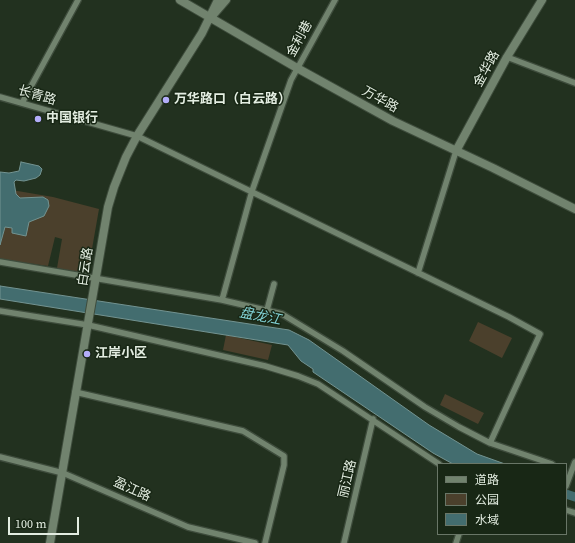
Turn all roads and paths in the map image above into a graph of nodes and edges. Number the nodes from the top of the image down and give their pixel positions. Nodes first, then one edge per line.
1 (78, 0) edge
2 (180, 0) edge
3 (218, 0) edge
4 (226, 0) edge
5 (335, 0) edge
6 (542, 0) edge
7 (209, 18) junction
8 (507, 57) junction
9 (297, 68) junction
10 (575, 84) edge
11 (0, 97) edge
12 (22, 103) junction
13 (137, 136) junction
14 (456, 151) junction
15 (252, 191) junction
16 (575, 210) edge
17 (0, 262) edge
18 (418, 273) junction
19 (97, 278) junction
20 (274, 284) dead end
21 (222, 300) junction
22 (268, 310) junction
23 (0, 311) edge
24 (89, 321) junction
25 (75, 392) junction
26 (373, 419) junction
27 (490, 443) junction
28 (0, 457) edge
29 (575, 462) edge
30 (438, 463) edge
31 (549, 463) edge
32 (571, 471) edge
33 (63, 473) junction
34 (567, 483) edge
35 (236, 541) edge
36 (50, 543) edge
37 (255, 543) edge
38 (265, 543) edge
39 (344, 543) edge

1 - 12 street
2 - 7 street, 万华路
3 - 7 street, 白云路
4 - 7 street, 白云路
5 - 9 street, 金利巷
6 - 8 street, 金华路
7 - 9 street, 万华路
7 - 13 street, 白云路
8 - 10 street
8 - 14 street, 金华路
9 - 14 street, 万华路
9 - 15 street, 金利巷
11 - 12 street, 长青路
12 - 13 street, 长青路
13 - 15 street, 长青路
13 - 19 street, 白云路
14 - 16 street, 万华路
14 - 18 street
15 - 18 street, 长青路
15 - 21 street, 金利巷
17 - 19 street
18 - 27 street, 长青路
19 - 21 street
19 - 24 street, 白云路
20 - 22 street
21 - 22 street
22 - 27 street
23 - 24 street
24 - 25 street, 白云路
24 - 26 street
25 - 33 street, 白云路
25 - 38 street
26 - 30 street
26 - 39 street, 丽江路
27 - 31 street
28 - 33 street, 盈江路
29 - 32 street
32 - 34 street
33 - 35 street, 盈江路
33 - 36 street, 白云路
35 - 37 street, 盈江路

